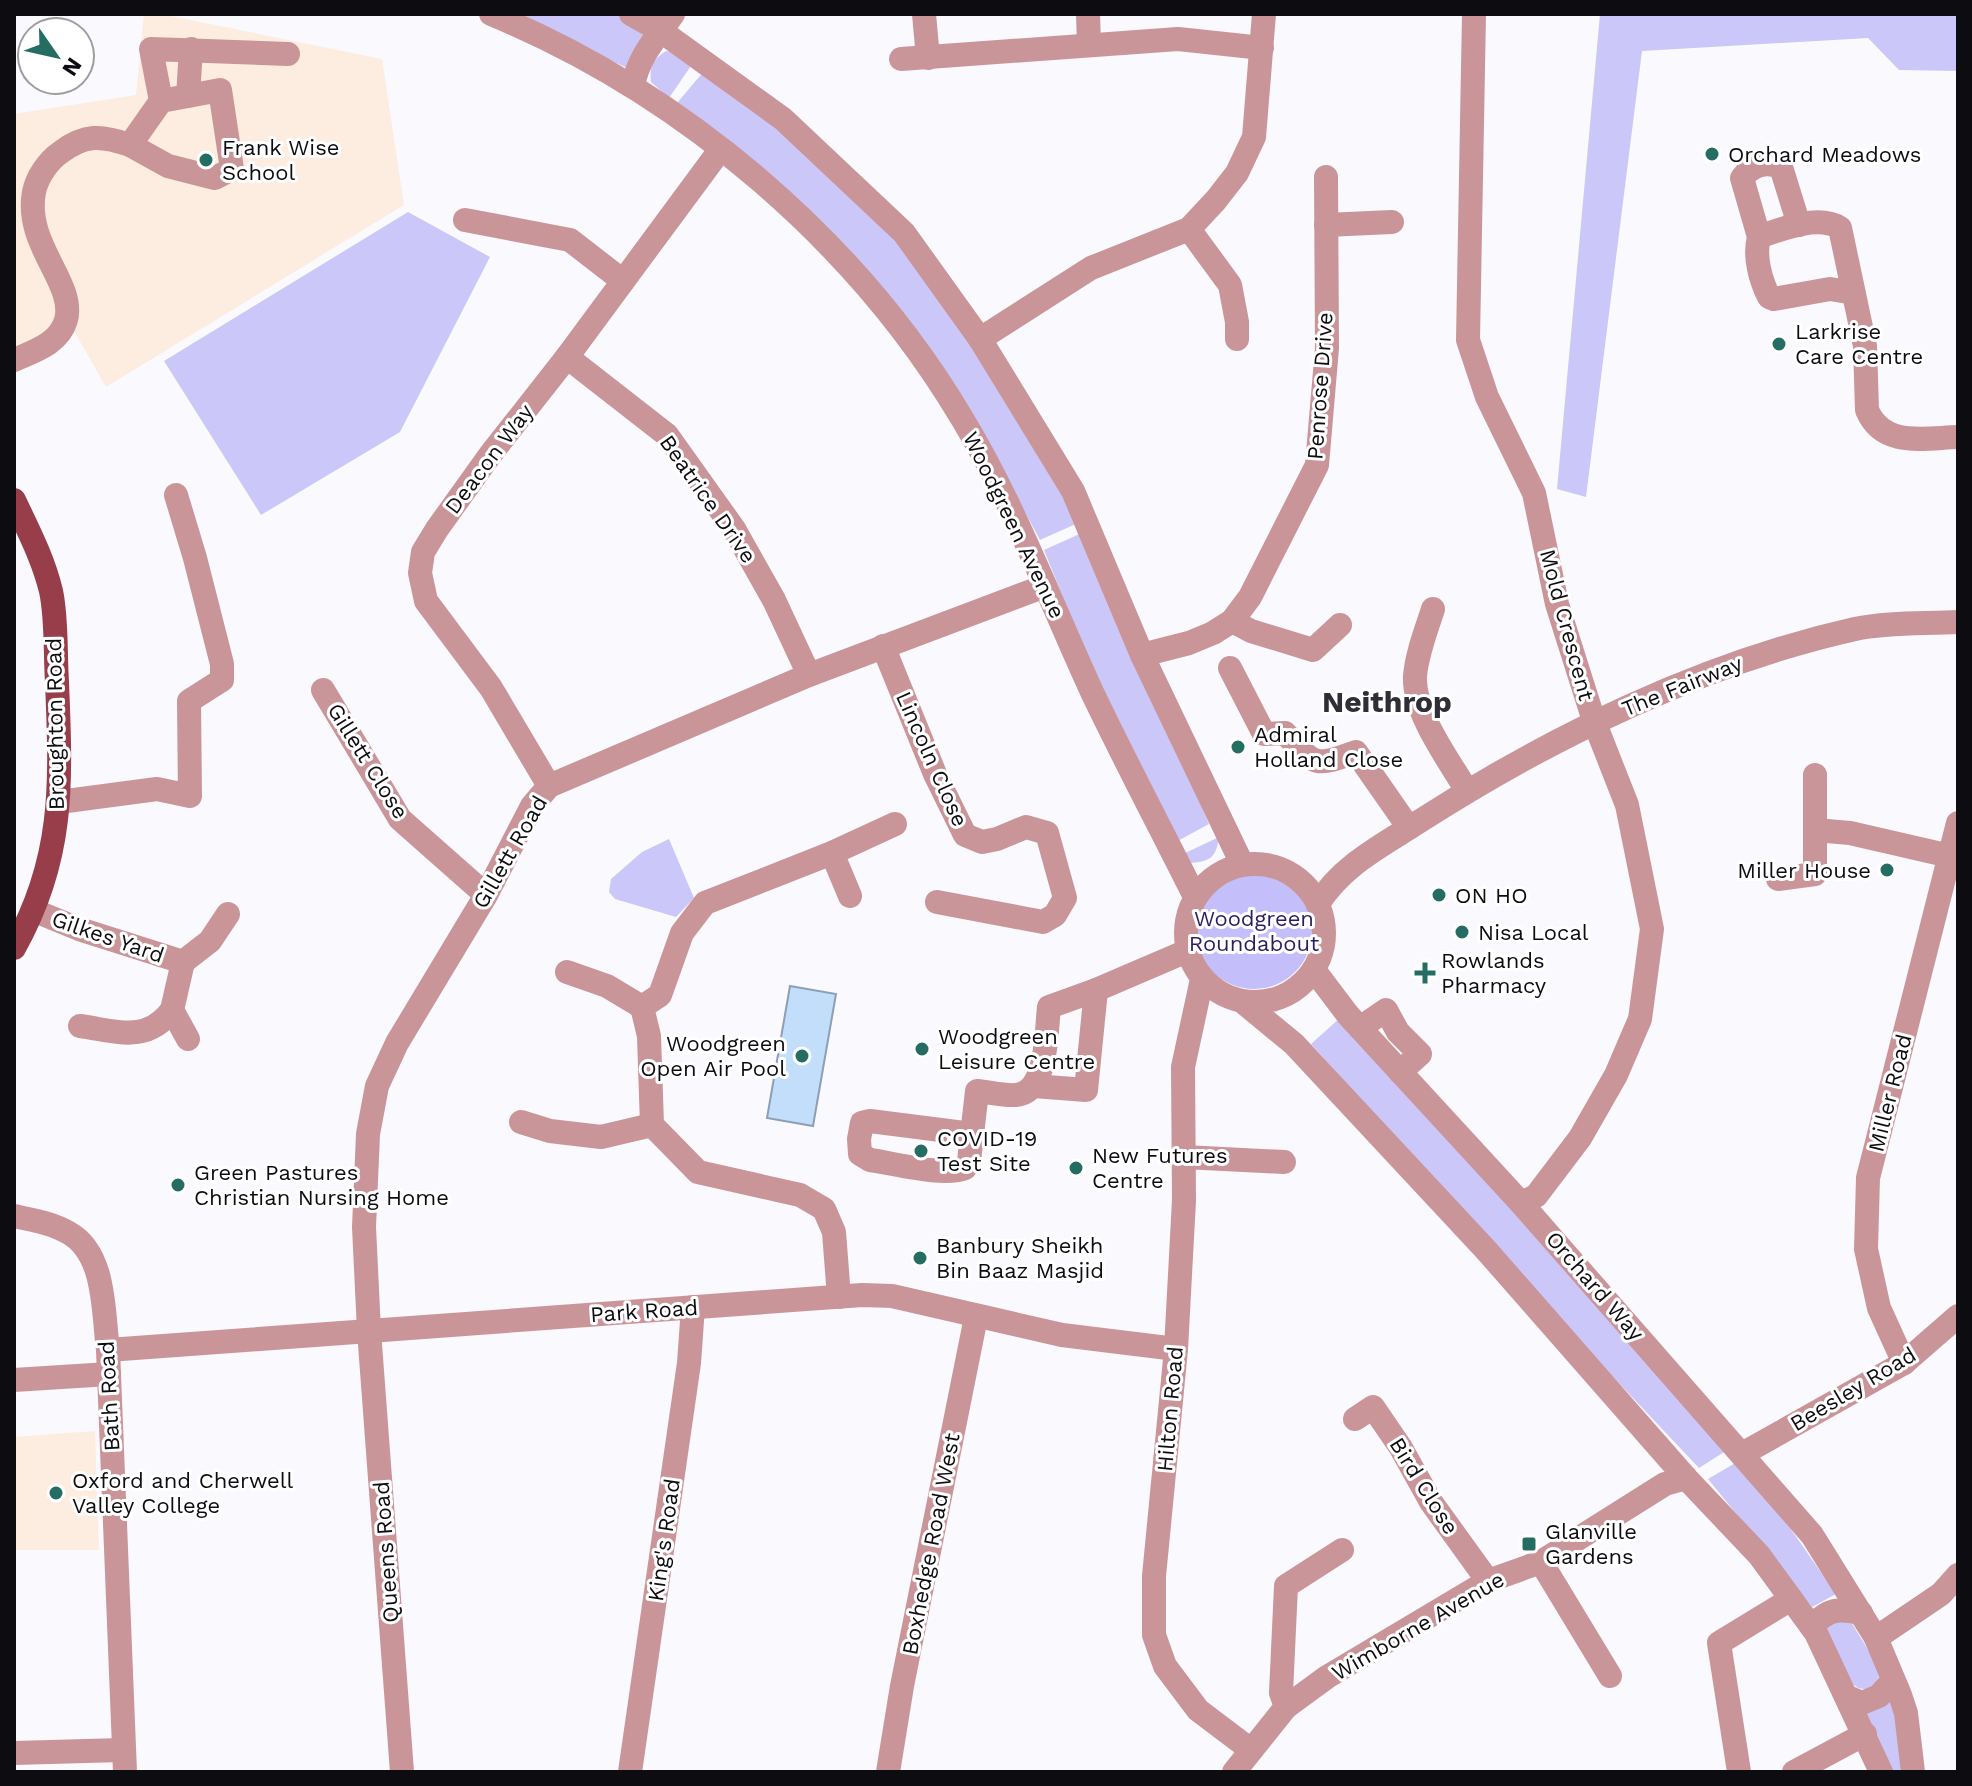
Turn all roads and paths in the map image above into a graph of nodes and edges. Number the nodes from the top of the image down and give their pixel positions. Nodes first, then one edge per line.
1 (491, 14) edge
2 (631, 14) edge
3 (924, 14) edge
4 (1088, 14) edge
5 (1264, 14) edge
6 (1474, 14) edge
7 (667, 22) edge
8 (1089, 44) junction
9 (1262, 48) junction
10 (191, 49) junction
11 (288, 54) dead end
12 (928, 58) junction
13 (901, 59) dead end
14 (633, 86) junction
15 (188, 96) junction
16 (161, 101) junction
17 (130, 145) junction
18 (720, 150) junction
19 (1326, 177) dead end
20 (465, 220) dead end
21 (1392, 222) dead end
22 (1326, 225) junction
23 (1799, 225) junction
24 (1189, 229) junction
25 (1759, 237) junction
26 (623, 281) junction
27 (1854, 293) junction
28 (980, 339) junction
29 (1237, 339) dead end
30 (567, 357) junction
31 (14, 360) edge
32 (1958, 437) edge
33 (176, 495) dead end
34 (14, 500) edge
35 (1045, 586) junction
36 (1433, 609) dead end
37 (1232, 621) junction
38 (1958, 622) edge
39 (1340, 625) dead end
40 (883, 646) junction
41 (1142, 655) junction
42 (1230, 668) dead end
43 (809, 675) junction
44 (323, 690) dead end
45 (1594, 721) junction
46 (1815, 775) dead end
47 (549, 786) junction
48 (1467, 791) junction
49 (59, 802) junction
50 (1958, 823) edge
51 (895, 824) dead end
52 (1409, 828) junction
53 (1815, 830) junction
54 (832, 853) junction
55 (1950, 856) junction
56 (1242, 864) junction
57 (1348, 867) junction
58 (1288, 872) junction
59 (1778, 879) dead end
60 (486, 895) junction
61 (850, 896) dead end
62 (1195, 897) junction
63 (937, 902) dead end
64 (1318, 904) junction
65 (35, 911) junction
66 (228, 914) dead end
67 (14, 948) edge
68 (1187, 951) junction
69 (183, 962) junction
70 (1314, 970) junction
71 (567, 972) dead end
72 (1096, 990) junction
73 (1222, 992) junction
74 (642, 1007) junction
75 (172, 1010) junction
76 (80, 1026) dead end
77 (188, 1039) dead end
78 (1034, 1086) junction
79 (521, 1122) dead end
80 (652, 1125) junction
81 (972, 1134) dead end
82 (1284, 1162) dead end
83 (1177, 1170) junction
84 (1521, 1203) junction
85 (14, 1216) edge
86 (839, 1297) junction
87 (693, 1307) junction
88 (1958, 1316) edge
89 (976, 1317) junction
90 (369, 1331) junction
91 (1176, 1349) junction
92 (108, 1362) junction
93 (1904, 1363) junction
94 (14, 1380) edge
95 (1373, 1408) dead end
96 (1742, 1454) junction
97 (1686, 1478) junction
98 (1342, 1550) dead end
99 (1541, 1562) junction
100 (1958, 1575) edge
101 (1488, 1581) junction
102 (1791, 1599) junction
103 (1861, 1613) junction
104 (1811, 1626) junction
105 (1876, 1638) junction
106 (1610, 1676) dead end
107 (1893, 1680) junction
108 (1847, 1697) junction
109 (1286, 1707) junction
110 (1865, 1734) junction
111 (1251, 1750) junction
112 (14, 1753) edge
113 (124, 1761) edge
114 (402, 1772) edge
115 (630, 1772) edge
116 (888, 1772) edge
117 (1234, 1772) edge
118 (1739, 1772) edge
119 (1794, 1772) edge
120 (1881, 1772) edge
121 (1913, 1772) edge

1 - 14 street, Woodgreen Avenue
2 - 7 street
3 - 12 street
4 - 8 street
5 - 9 street
6 - 45 street, Mold Crescent
7 - 14 street
7 - 28 street
8 - 9 street
8 - 12 street
9 - 24 street
10 - 11 street
10 - 15 street
10 - 16 street
12 - 13 street
14 - 18 street, Woodgreen Avenue
15 - 16 street
15 - 17 street
16 - 17 street
17 - 31 street
18 - 26 street, Deacon Way
18 - 35 street, Woodgreen Avenue
19 - 22 street, Penrose Drive
20 - 26 street
21 - 22 street
22 - 37 street, Penrose Drive
23 - 25 street
23 - 25 street
23 - 27 street
24 - 28 street
24 - 29 street
25 - 27 street
26 - 30 street, Deacon Way
27 - 32 street
28 - 41 street
30 - 43 street, Beatrice Drive
30 - 47 street, Deacon Way
33 - 49 street
34 - 49 main road, Broughton Road
35 - 40 street, Gillett Road
35 - 62 street, Woodgreen Avenue
36 - 48 street
37 - 39 street
37 - 41 street, Penrose Drive
38 - 45 street, The Fairway
40 - 43 street, Gillett Road
40 - 63 street, Lincoln Close
41 - 56 street
42 - 52 street
43 - 47 street, Gillett Road
44 - 60 street, Gillett Close
45 - 48 street, The Fairway
45 - 84 street, Mold Crescent
46 - 53 street
47 - 60 street, Gillett Road
48 - 52 street, The Fairway
49 - 65 main road, Broughton Road
50 - 55 street, Miller Road
51 - 54 street
52 - 57 street, The Fairway
53 - 55 street
53 - 59 street
54 - 61 street
54 - 74 street
55 - 93 street, Miller Road
56 - 58 street
56 - 62 street
57 - 58 street, The Fairway
57 - 64 street, The Fairway
58 - 64 street
60 - 90 street, Gillett Road
62 - 68 street
64 - 70 street
65 - 67 main road, Broughton Road
65 - 69 street, Gilkes Yard
66 - 69 street, Gilkes Yard
68 - 72 street
68 - 73 street
69 - 75 street, Gilkes Yard
70 - 73 street
70 - 84 street, Orchard Way
71 - 74 street
72 - 78 street
72 - 78 street
73 - 83 street, Hilton Road
73 - 97 street
74 - 80 street
75 - 76 street
75 - 77 street
78 - 81 street
79 - 80 street
80 - 86 street
82 - 83 street
83 - 91 street, Hilton Road
84 - 96 street, Orchard Way
85 - 92 street, Bath Road
86 - 87 street, Park Road
86 - 89 street, Park Road
87 - 90 street, Park Road
87 - 115 street, King's Road
88 - 93 street, Beesley Road
89 - 91 street, Park Road
89 - 116 street, Boxhedge Road West
90 - 92 street, Park Road
90 - 114 street, Queens Road
91 - 111 street, Hilton Road
92 - 94 street, Park Road
92 - 113 street, Bath Road
93 - 96 street, Beesley Road
95 - 101 street, Bird Close
96 - 103 street, Orchard Way
97 - 99 street, Wimborne Avenue
97 - 102 street
98 - 109 street
99 - 101 street, Wimborne Avenue
99 - 106 street
100 - 105 street
101 - 109 street, Wimborne Avenue
102 - 104 street
102 - 118 street
103 - 104 street
103 - 105 street, Orchard Way
104 - 108 street
105 - 107 street, Orchard Way
107 - 108 street
107 - 121 street, Orchard Way
108 - 110 street
109 - 111 street, Wimborne Avenue
110 - 119 street
110 - 120 street
111 - 117 street, Wimborne Avenue
112 - 113 street

